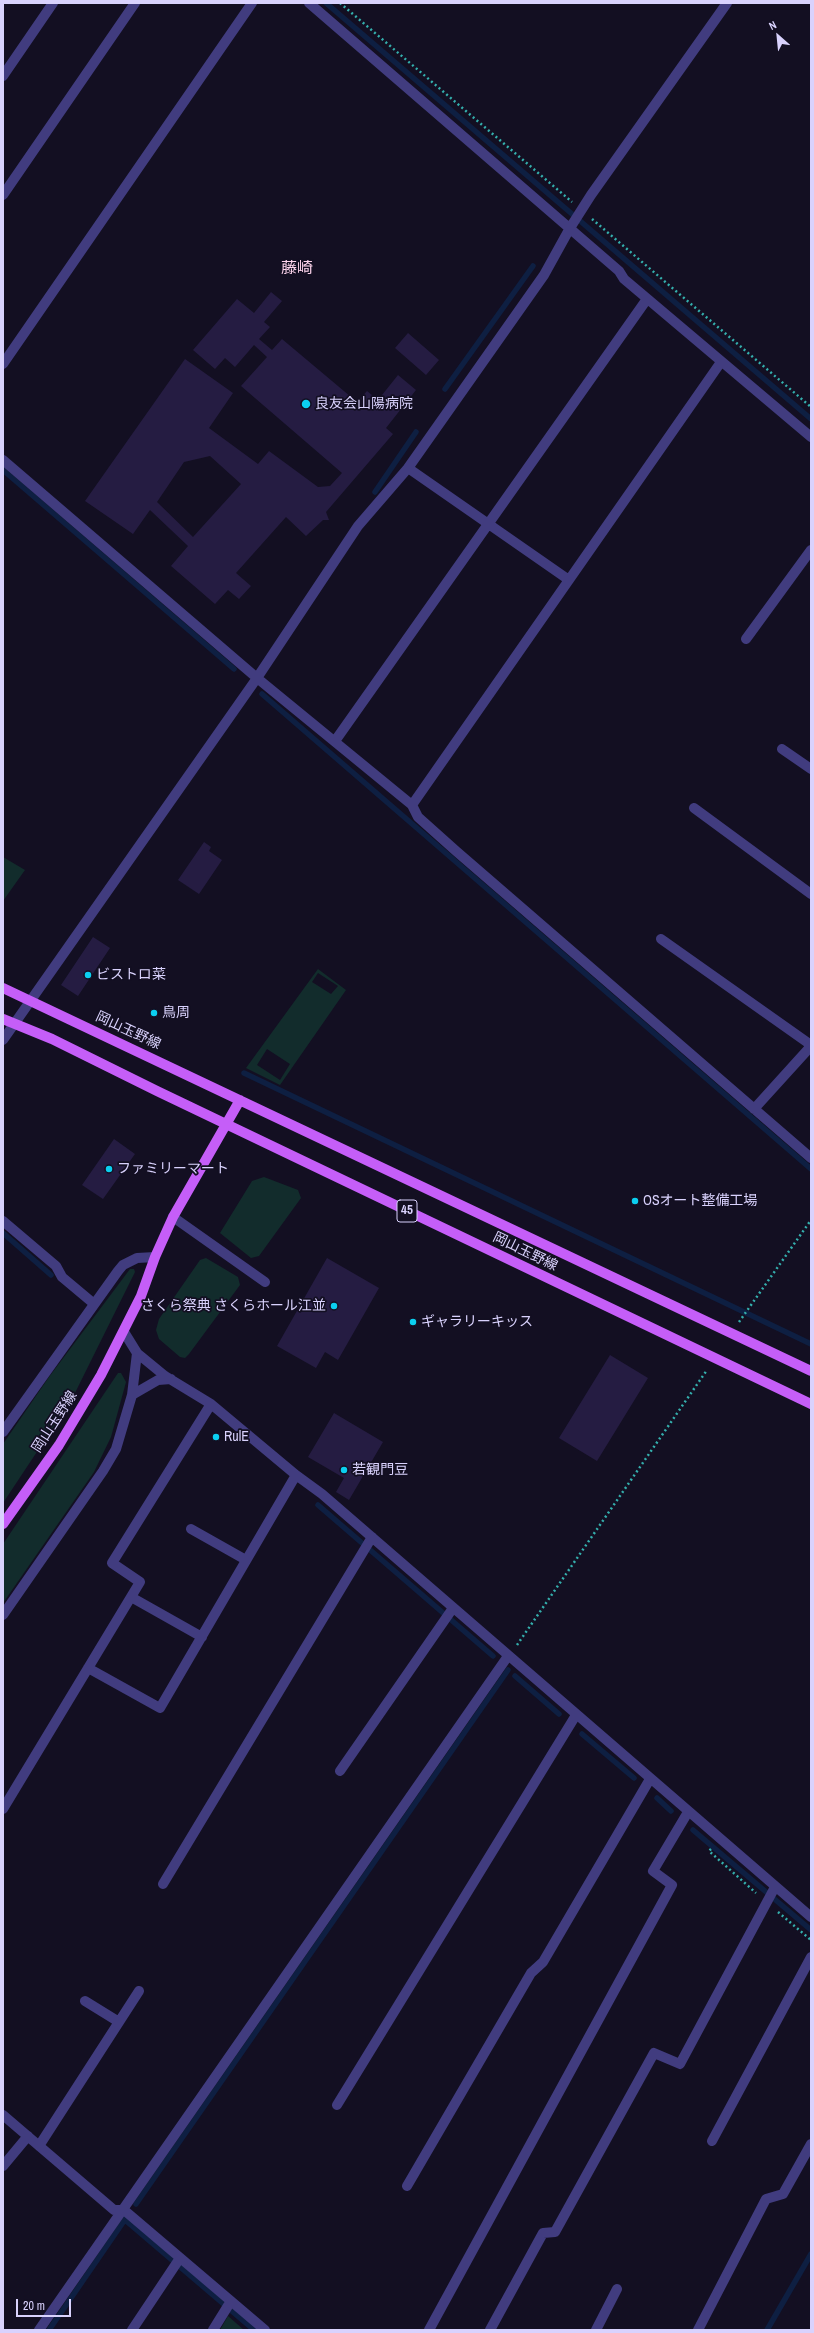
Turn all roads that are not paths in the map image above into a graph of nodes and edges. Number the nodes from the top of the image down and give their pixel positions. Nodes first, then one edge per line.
1 (53, 3) edge
2 (136, 3) edge
3 (252, 3) edge
4 (309, 3) edge
5 (728, 3) edge
6 (3, 76) edge
7 (3, 195) edge
8 (572, 225) junction
9 (647, 299) junction
10 (721, 362) junction
11 (3, 364) edge
12 (811, 437) edge
13 (3, 460) edge
14 (408, 468) junction
15 (488, 524) junction
16 (811, 550) edge
17 (569, 580) junction
18 (746, 640) dead end
19 (257, 678) junction
20 (334, 742) junction
21 (782, 749) dead end
22 (811, 769) edge
23 (412, 805) junction
24 (694, 808) dead end
25 (811, 894) edge
26 (661, 939) dead end
27 (3, 988) edge
28 (30, 1000) junction
29 (3, 1018) edge
30 (14, 1024) junction
31 (3, 1040) edge
32 (811, 1046) edge
33 (240, 1100) junction
34 (754, 1109) junction
35 (227, 1124) junction
36 (811, 1158) edge
37 (173, 1217) junction
38 (3, 1221) edge
39 (155, 1257) junction
40 (265, 1282) dead end
41 (93, 1303) junction
42 (124, 1332) junction
43 (137, 1353) junction
44 (811, 1371) edge
45 (172, 1379) junction
46 (132, 1395) junction
47 (211, 1404) junction
48 (811, 1404) edge
49 (3, 1432) edge
50 (296, 1475) junction
51 (3, 1524) edge
52 (191, 1529) dead end
53 (371, 1540) junction
54 (246, 1560) junction
55 (131, 1597) junction
56 (451, 1610) junction
57 (3, 1615) edge
58 (202, 1637) junction
59 (508, 1656) junction
60 (88, 1668) junction
61 (576, 1715) junction
62 (340, 1771) dead end
63 (650, 1779) junction
64 (3, 1809) edge
65 (688, 1812) junction
66 (163, 1884) dead end
67 (772, 1892) junction
68 (811, 1917) edge
69 (811, 1957) edge
70 (139, 1991) dead end
71 (86, 2002) dead end
72 (118, 2022) junction
73 (337, 2105) dead end
74 (3, 2115) edge
75 (28, 2136) junction
76 (712, 2141) dead end
77 (811, 2144) edge
78 (39, 2146) junction
79 (3, 2166) edge
80 (407, 2186) dead end
81 (124, 2210) junction
82 (179, 2259) junction
83 (617, 2289) dead end
84 (228, 2305) junction
85 (39, 2330) edge
86 (132, 2330) edge
87 (213, 2330) edge
88 (265, 2330) edge
89 (430, 2330) edge
90 (490, 2330) edge
91 (596, 2330) edge
92 (698, 2330) edge

1 - 6 street
2 - 7 street
3 - 11 street
4 - 8 street
5 - 8 street
8 - 9 street
8 - 14 street
9 - 10 street
9 - 15 street
10 - 12 street
10 - 17 street
13 - 19 street
14 - 15 street
14 - 19 street
15 - 17 street
15 - 20 street
16 - 18 street
17 - 23 street
19 - 20 street
19 - 28 street
20 - 23 street
21 - 22 street
23 - 34 street
24 - 25 street
26 - 32 street
27 - 28 main road, 岡山玉野線 / 45
28 - 30 street
28 - 33 main road, 岡山玉野線 / 45
29 - 30 main road, 岡山玉野線 / 45
30 - 31 street
30 - 35 main road, 岡山玉野線 / 45
32 - 34 street
33 - 35 main road, 岡山玉野線
33 - 44 main road, 岡山玉野線 / 45
34 - 36 street
35 - 37 main road, 岡山玉野線
35 - 48 main road, 岡山玉野線 / 45
37 - 39 main road, 岡山玉野線
37 - 40 street
38 - 41 street
39 - 41 street
39 - 42 main road, 岡山玉野線
41 - 49 street
42 - 43 street
42 - 51 main road, 岡山玉野線
43 - 45 street
43 - 46 street
45 - 46 street
45 - 47 street
46 - 57 street
47 - 50 street
47 - 55 street
50 - 53 street
50 - 54 street
52 - 54 street
53 - 56 street
53 - 66 street
54 - 58 street
55 - 58 street
55 - 60 street
56 - 59 street
56 - 62 street
58 - 60 street
59 - 61 street
59 - 81 street
60 - 64 street
61 - 63 street
61 - 73 street
63 - 65 street
63 - 80 street
65 - 67 street
65 - 89 street
67 - 68 street
67 - 90 street
69 - 76 street
70 - 72 street
71 - 72 street
72 - 78 street
74 - 75 street
75 - 78 street
75 - 79 street
77 - 92 street
78 - 81 street
81 - 82 street
81 - 85 street
82 - 84 street
82 - 86 street
83 - 91 street
84 - 87 street
84 - 88 street

